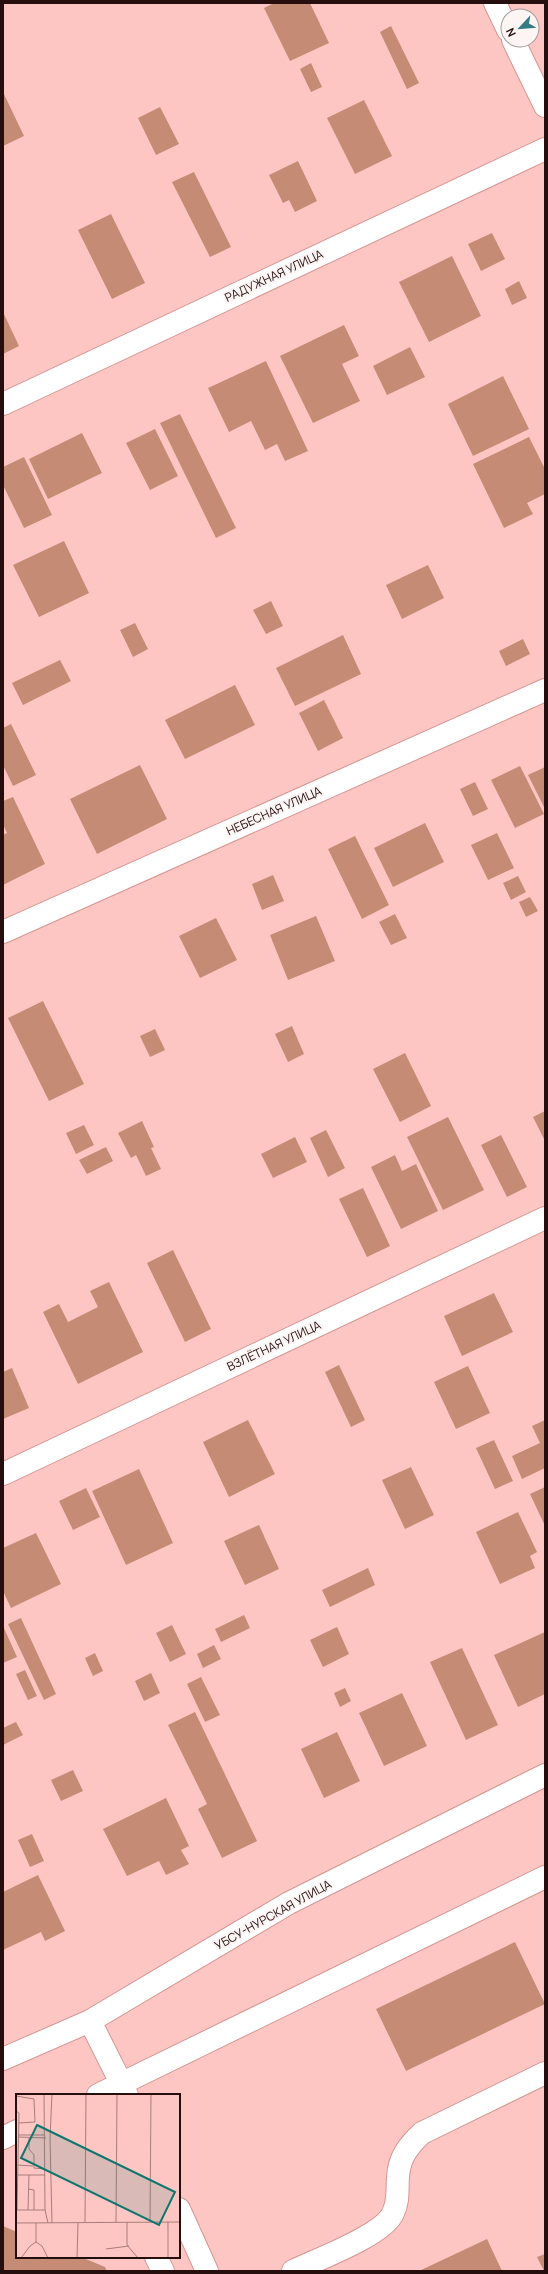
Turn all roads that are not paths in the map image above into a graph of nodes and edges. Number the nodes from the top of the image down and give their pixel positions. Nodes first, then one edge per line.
1 (495, 3) edge
2 (500, 13) edge
3 (517, 48) edge
4 (545, 106) edge
5 (545, 149) edge
6 (3, 404) edge
7 (545, 690) edge
8 (3, 932) edge
9 (545, 1218) edge
10 (3, 1474) edge
11 (545, 1775) edge
12 (543, 1883) edge
13 (90, 2021) junction
14 (3, 2059) edge
15 (545, 2073) edge
16 (124, 2089) edge
17 (102, 2094) edge
18 (16, 2132) edge
19 (3, 2138) edge
20 (180, 2212) edge
21 (156, 2258) edge
22 (163, 2271) edge
23 (207, 2271) edge
24 (293, 2271) edge

1 - 2 street
3 - 4 street
5 - 6 street, РАДУЖНАЯ УЛИЦА
7 - 8 street, НЕБЕСНАЯ УЛИЦА
9 - 10 street, ВЗЛЁТНАЯ УЛИЦА
11 - 13 street, УБСУ-НУРСКАЯ УЛИЦА
12 - 16 street
13 - 14 street, УБСУ-НУРСКАЯ УЛИЦА
13 - 16 street
15 - 24 street
16 - 17 street
18 - 19 street
20 - 23 street
21 - 22 street

